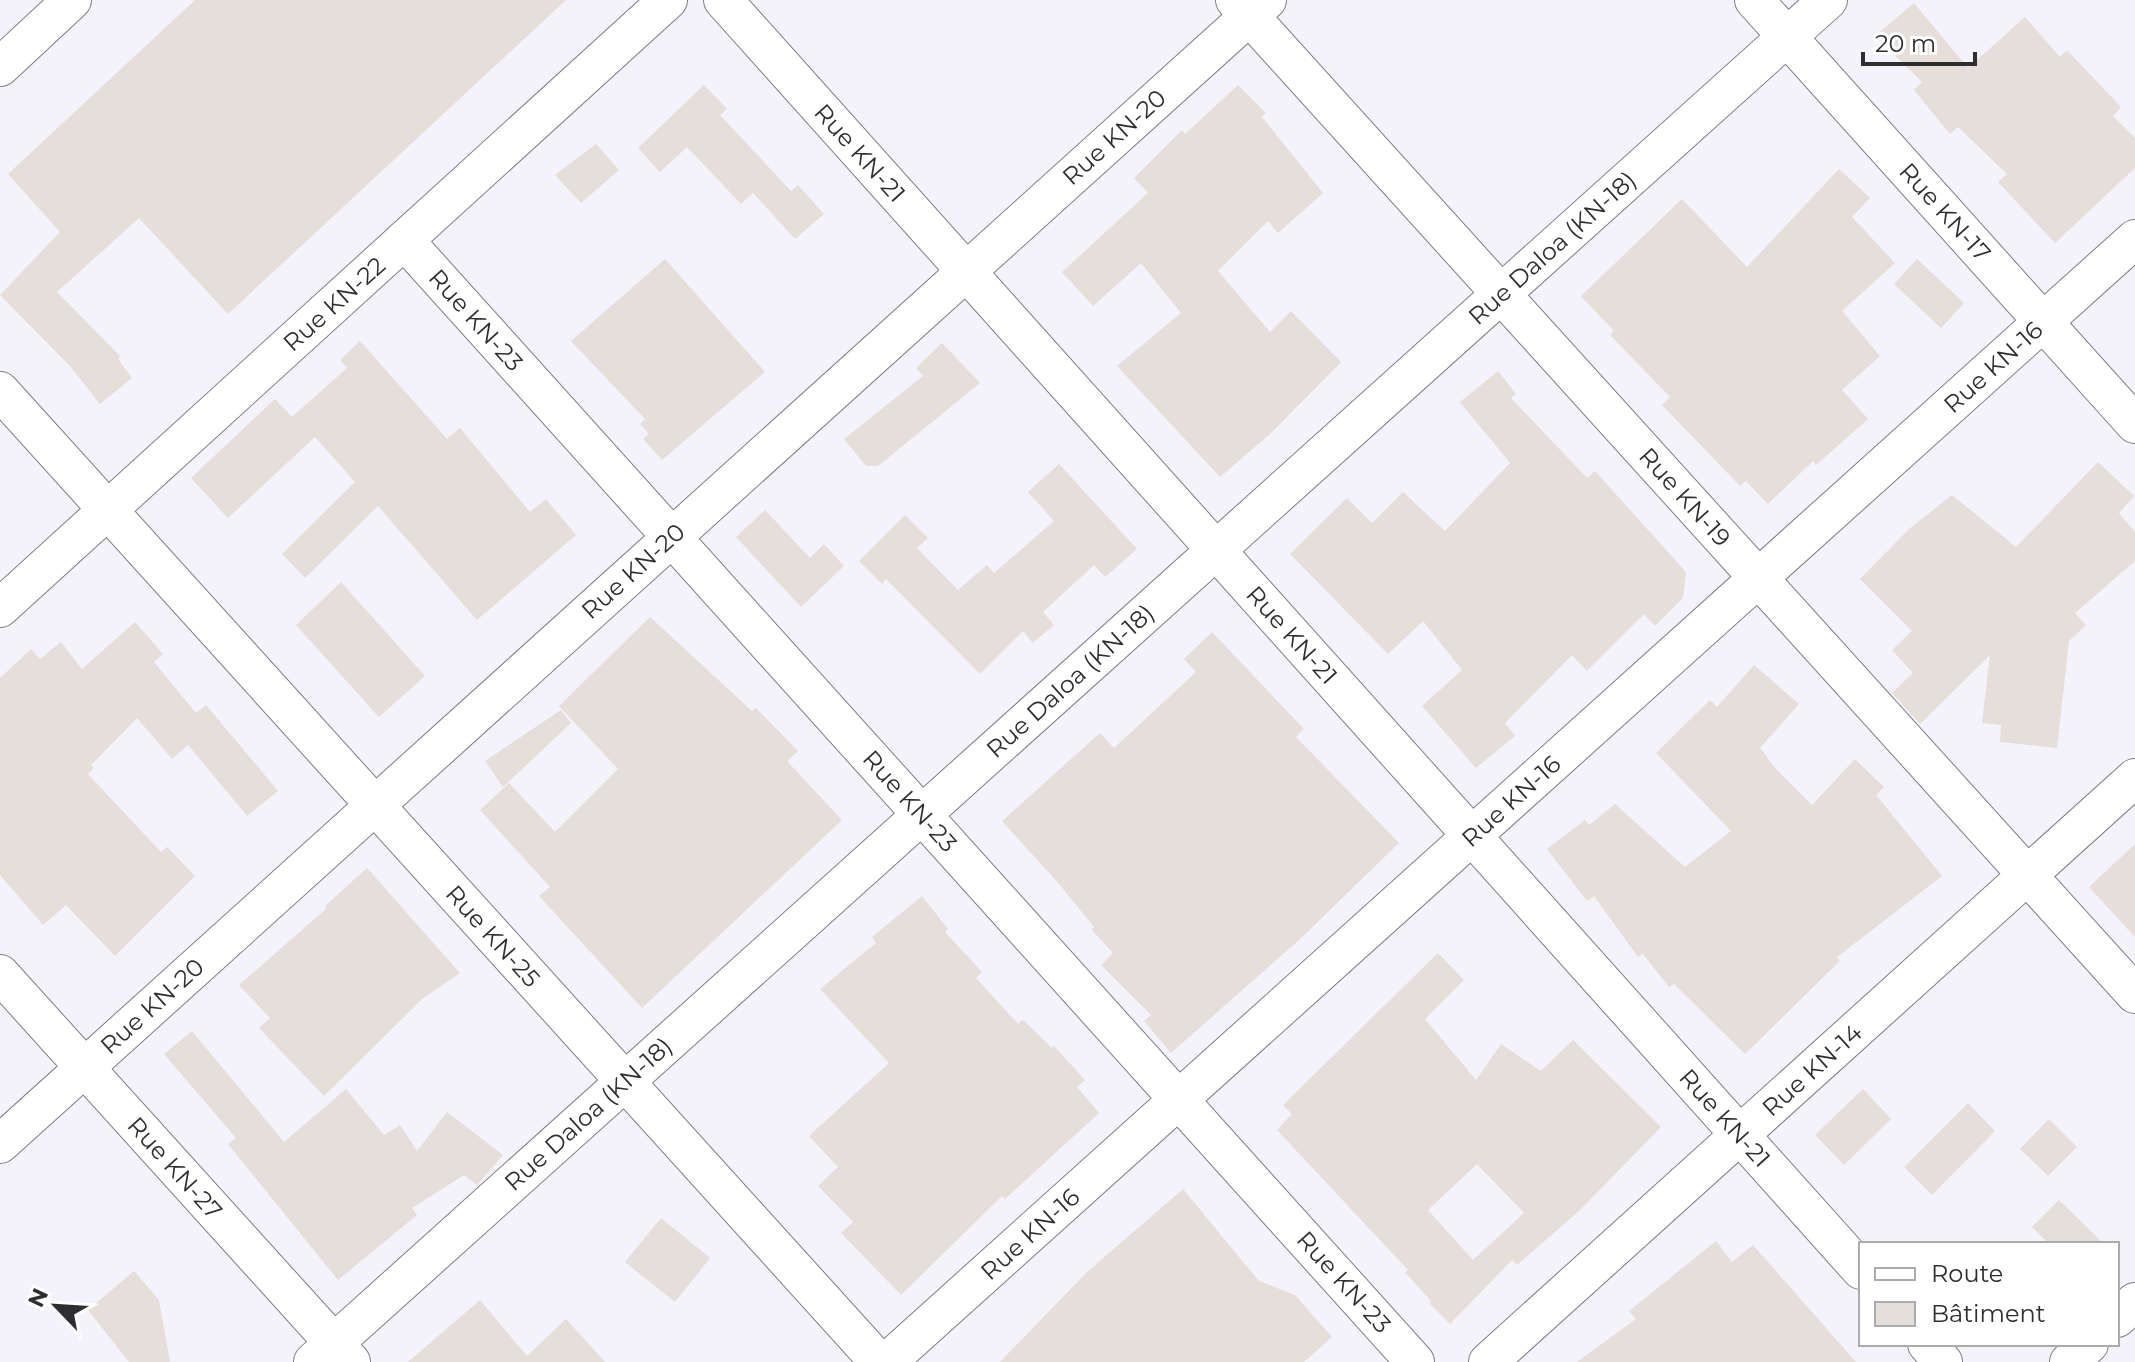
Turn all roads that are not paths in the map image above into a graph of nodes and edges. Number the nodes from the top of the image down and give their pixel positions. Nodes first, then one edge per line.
1 (72, 0) edge
2 (668, 0) edge
3 (723, 0) edge
4 (1754, 0) edge
5 (1828, 0) edge
6 (1251, 5) edge
7 (1787, 37) junction
8 (0, 67) edge
9 (2135, 239) edge
10 (404, 240) junction
11 (965, 271) junction
12 (1501, 294) junction
13 (2043, 321) junction
14 (0, 391) edge
15 (2135, 424) edge
16 (108, 510) junction
17 (671, 536) junction
18 (1216, 550) junction
19 (1759, 578) junction
20 (0, 608) edge
21 (2135, 778) edge
22 (375, 805) junction
23 (922, 814) junction
24 (1472, 836) junction
25 (2028, 875) junction
26 (0, 974) edge
27 (2135, 994) edge
28 (84, 1068) junction
29 (625, 1082) junction
30 (1179, 1100) junction
31 (1740, 1135) junction
32 (0, 1144) edge
33 (1859, 1268) edge
34 (2135, 1302) edge
35 (2119, 1316) edge
36 (1929, 1346) edge
37 (2087, 1346) edge
38 (332, 1356) edge
39 (879, 1362) edge
40 (887, 1362) edge
41 (1415, 1362) edge
42 (1488, 1362) edge
43 (1943, 1362) edge
44 (2069, 1362) edge

1 - 8 street
2 - 10 street, Rue KN-22
3 - 11 street, Rue KN-21
4 - 7 street, Rue KN-17
5 - 7 street, Rue Daloa (KN-18)
6 - 11 street, Rue KN-20
6 - 12 street, Rue KN-19
7 - 12 street, Rue Daloa (KN-18)
7 - 13 street, Rue KN-17
9 - 13 street, Rue KN-16
10 - 16 street, Rue KN-22
10 - 17 street, Rue KN-23
11 - 17 street, Rue KN-20
11 - 18 street, Rue KN-21
12 - 18 street, Rue Daloa (KN-18)
12 - 19 street, Rue KN-19
13 - 15 street, Rue KN-17
13 - 19 street, Rue KN-16
14 - 16 street, Rue KN-25
16 - 20 street, Rue KN-22
16 - 22 street, Rue KN-25
17 - 22 street, Rue KN-20
17 - 23 street, Rue KN-23
18 - 23 street, Rue Daloa (KN-18)
18 - 24 street, Rue KN-21
19 - 24 street, Rue KN-16
19 - 25 street, Rue KN-19
21 - 25 street, Rue KN-14
22 - 28 street, Rue KN-20
22 - 29 street, Rue KN-25
23 - 29 street, Rue Daloa (KN-18)
23 - 30 street, Rue KN-23
24 - 30 street, Rue KN-16
24 - 31 street, Rue KN-21
25 - 27 street, Rue KN-19
25 - 31 street, Rue KN-14
26 - 28 street, Rue KN-27
28 - 32 street, Rue KN-20
28 - 38 street, Rue KN-27
29 - 38 street, Rue Daloa (KN-18)
29 - 39 street, Rue KN-25
30 - 40 street, Rue KN-16
30 - 41 street, Rue KN-23
31 - 33 street, Rue KN-21
31 - 42 street, Rue KN-14
34 - 35 street
36 - 43 street
37 - 44 street

